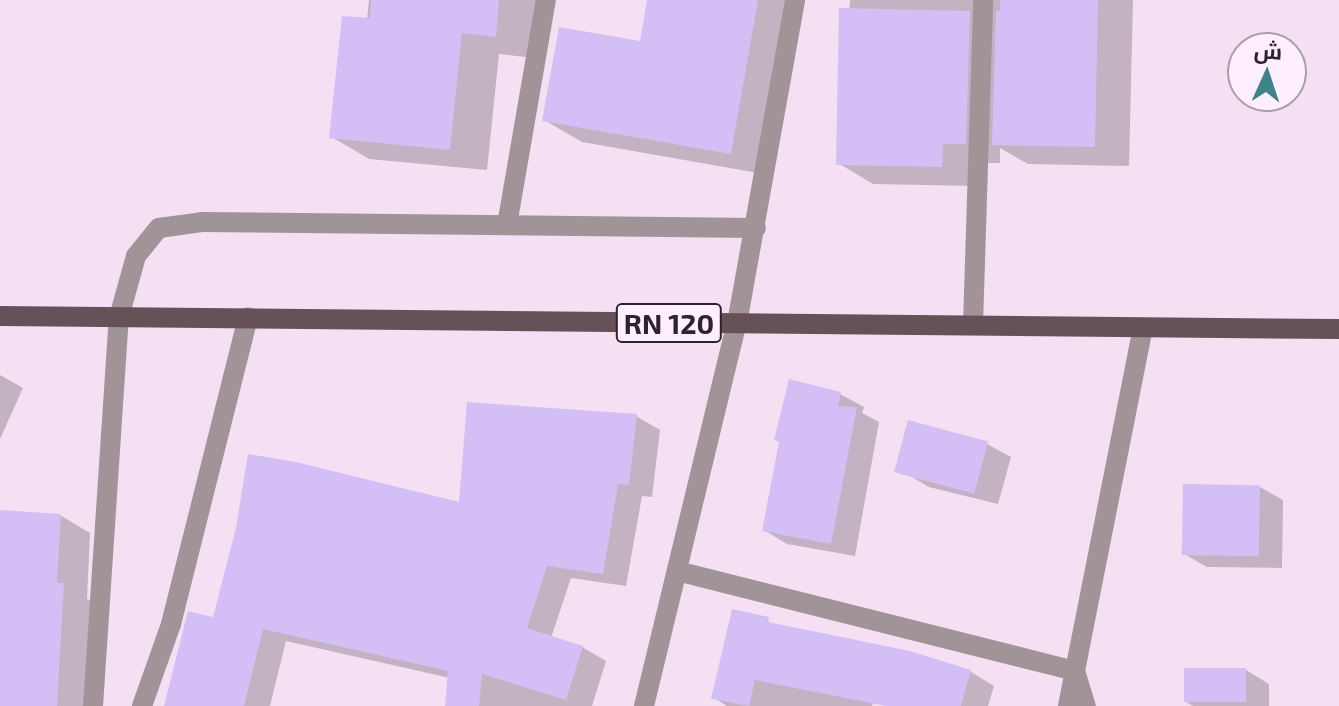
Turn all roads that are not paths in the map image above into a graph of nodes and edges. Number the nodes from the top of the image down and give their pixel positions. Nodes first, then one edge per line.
1 (546, 0) edge
2 (795, 0) edge
3 (983, 0) edge
4 (507, 225) junction
5 (756, 228) junction
6 (119, 317) junction
7 (248, 318) junction
8 (1, 320) edge
9 (737, 323) junction
10 (973, 325) junction
11 (1143, 327) junction
12 (1339, 329) edge
13 (677, 571) junction
14 (1075, 671) junction
15 (93, 706) edge
16 (142, 706) edge
17 (644, 706) edge
18 (1068, 706) edge
19 (1086, 706) edge

1 - 4 street
2 - 5 street
3 - 10 street
4 - 5 street
4 - 6 street
5 - 9 street
6 - 7 main road, RN 120
6 - 8 main road, RN 120
6 - 15 street
7 - 9 main road, RN 120
7 - 16 street
9 - 10 main road, RN 120
9 - 13 street
10 - 11 main road, RN 120
11 - 12 main road, RN 120
11 - 14 street
13 - 14 street
13 - 17 street
14 - 18 street
14 - 19 street

